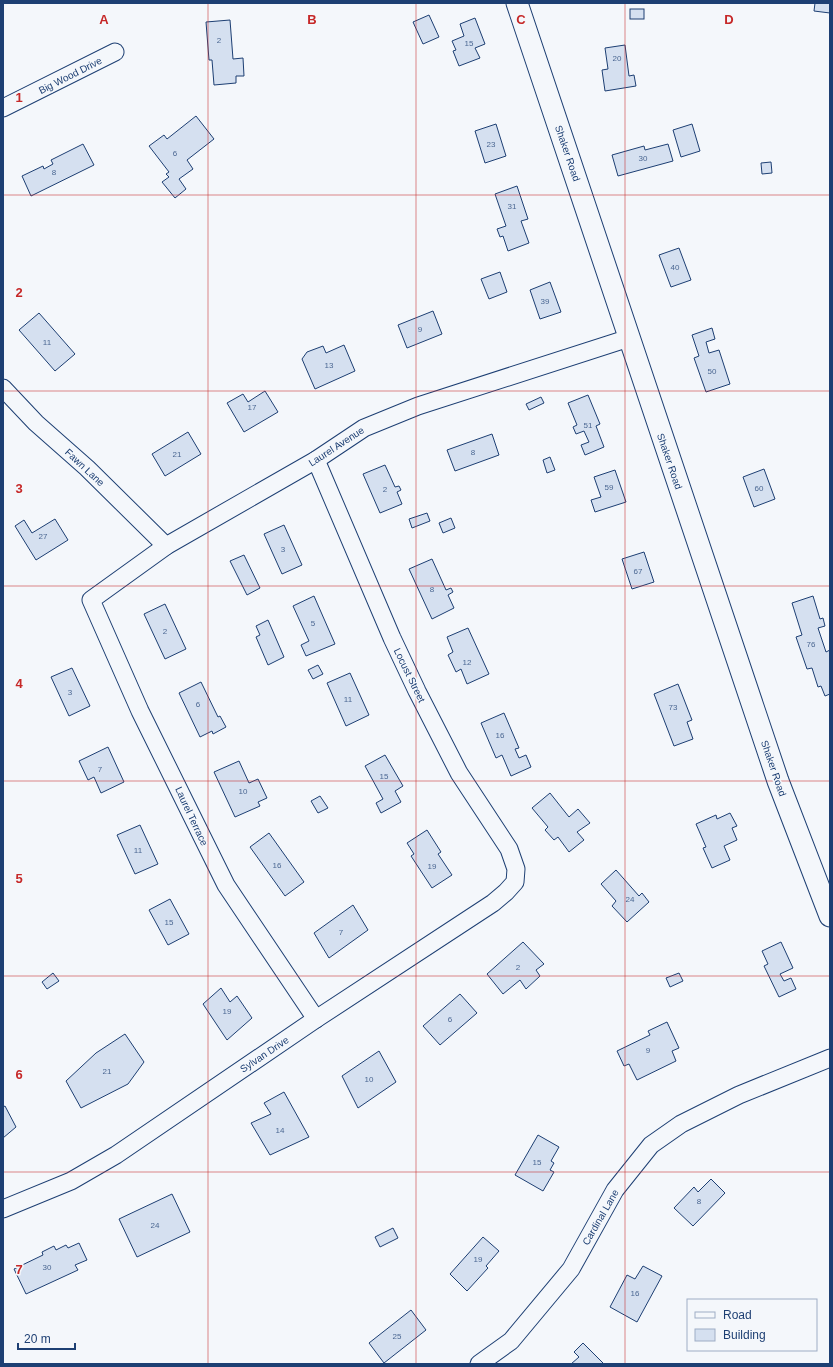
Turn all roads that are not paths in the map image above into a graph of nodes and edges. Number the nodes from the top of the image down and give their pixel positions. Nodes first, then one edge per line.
1 (517, 3) edge
2 (115, 52) dead end
3 (3, 108) edge
4 (629, 338) junction
5 (3, 388) edge
6 (316, 460) junction
7 (166, 546) junction
8 (91, 600) joint
9 (515, 882) joint
10 (830, 916) edge
11 (316, 1019) junction
12 (830, 1058) edge
13 (3, 1209) edge
14 (479, 1364) edge

1 - 4 street, Shaker Road
2 - 3 street, Big Wood Drive
4 - 6 street, Laurel Avenue
4 - 10 street, Shaker Road
5 - 7 street, Fawn Lane
6 - 7 street, Laurel Avenue
6 - 9 street, Locust Street
7 - 8 street, Laurel Avenue
8 - 11 street, Laurel Terrace
9 - 11 street, Sylvan Drive
11 - 13 street, Sylvan Drive
12 - 14 street, Cardinal Lane

